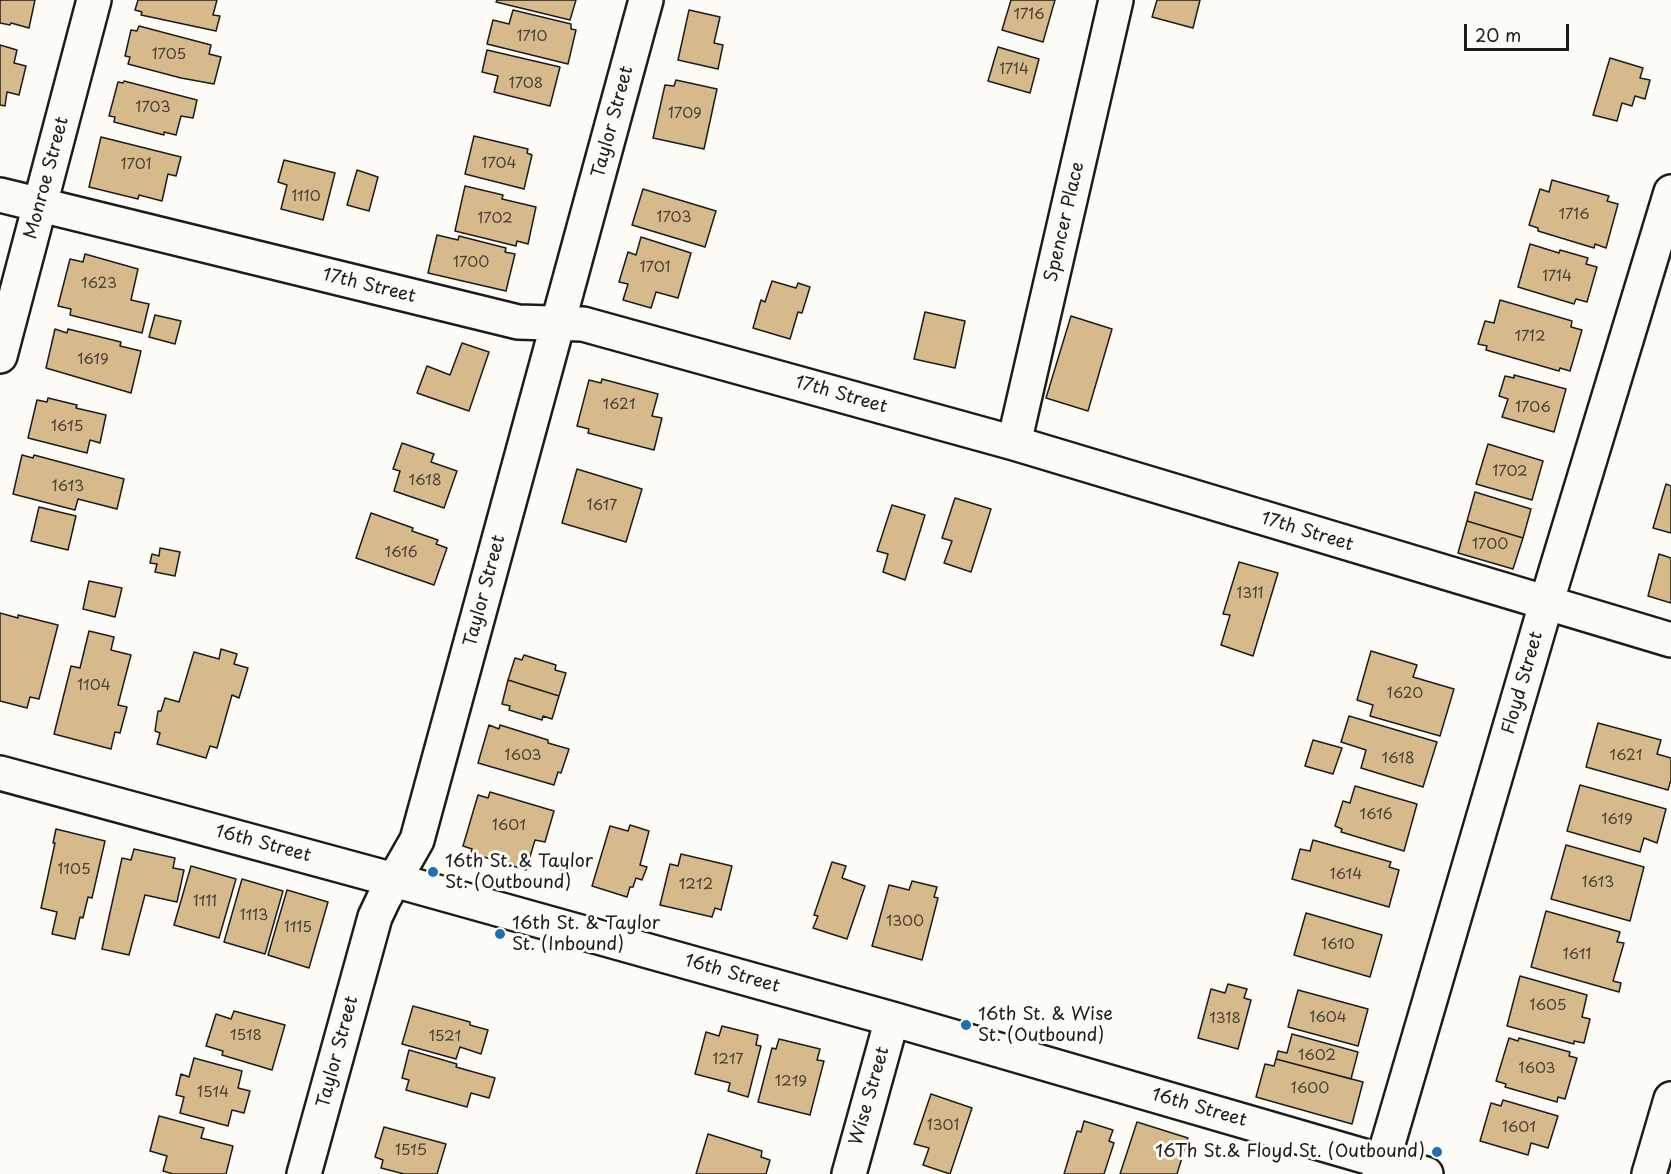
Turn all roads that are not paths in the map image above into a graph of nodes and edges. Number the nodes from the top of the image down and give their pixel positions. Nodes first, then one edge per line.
1 (94, 0) edge
2 (646, 0) edge
3 (1116, 0) edge
4 (1671, 192) edge
5 (0, 195) edge
6 (40, 205) junction
7 (558, 323) junction
8 (0, 356) edge
9 (1014, 443) junction
10 (1546, 604) junction
11 (1671, 640) edge
12 (0, 773) edge
13 (394, 880) junction
14 (892, 1019) junction
15 (1671, 1099) edge
16 (1381, 1168) edge
17 (304, 1174) edge
18 (849, 1174) edge
19 (1426, 1174) edge
20 (1649, 1174) edge

1 - 6 street, Monroe Street
2 - 7 street, Taylor Street
3 - 9 street, Spencer Place
4 - 10 street, Floyd Street
5 - 6 street, 17th Street
6 - 7 street, 17th Street
6 - 8 street, Monroe Street
7 - 9 street, 17th Street
7 - 13 street, Taylor Street
9 - 10 street, 17th Street
10 - 11 street, 17th Street
10 - 16 street, Floyd Street
12 - 13 street, 16th Street
13 - 14 street, 16th Street
13 - 17 street, Taylor Street
14 - 16 street, 16th Street
14 - 18 street, Wise Street
15 - 20 street
16 - 19 street, 16th Street

